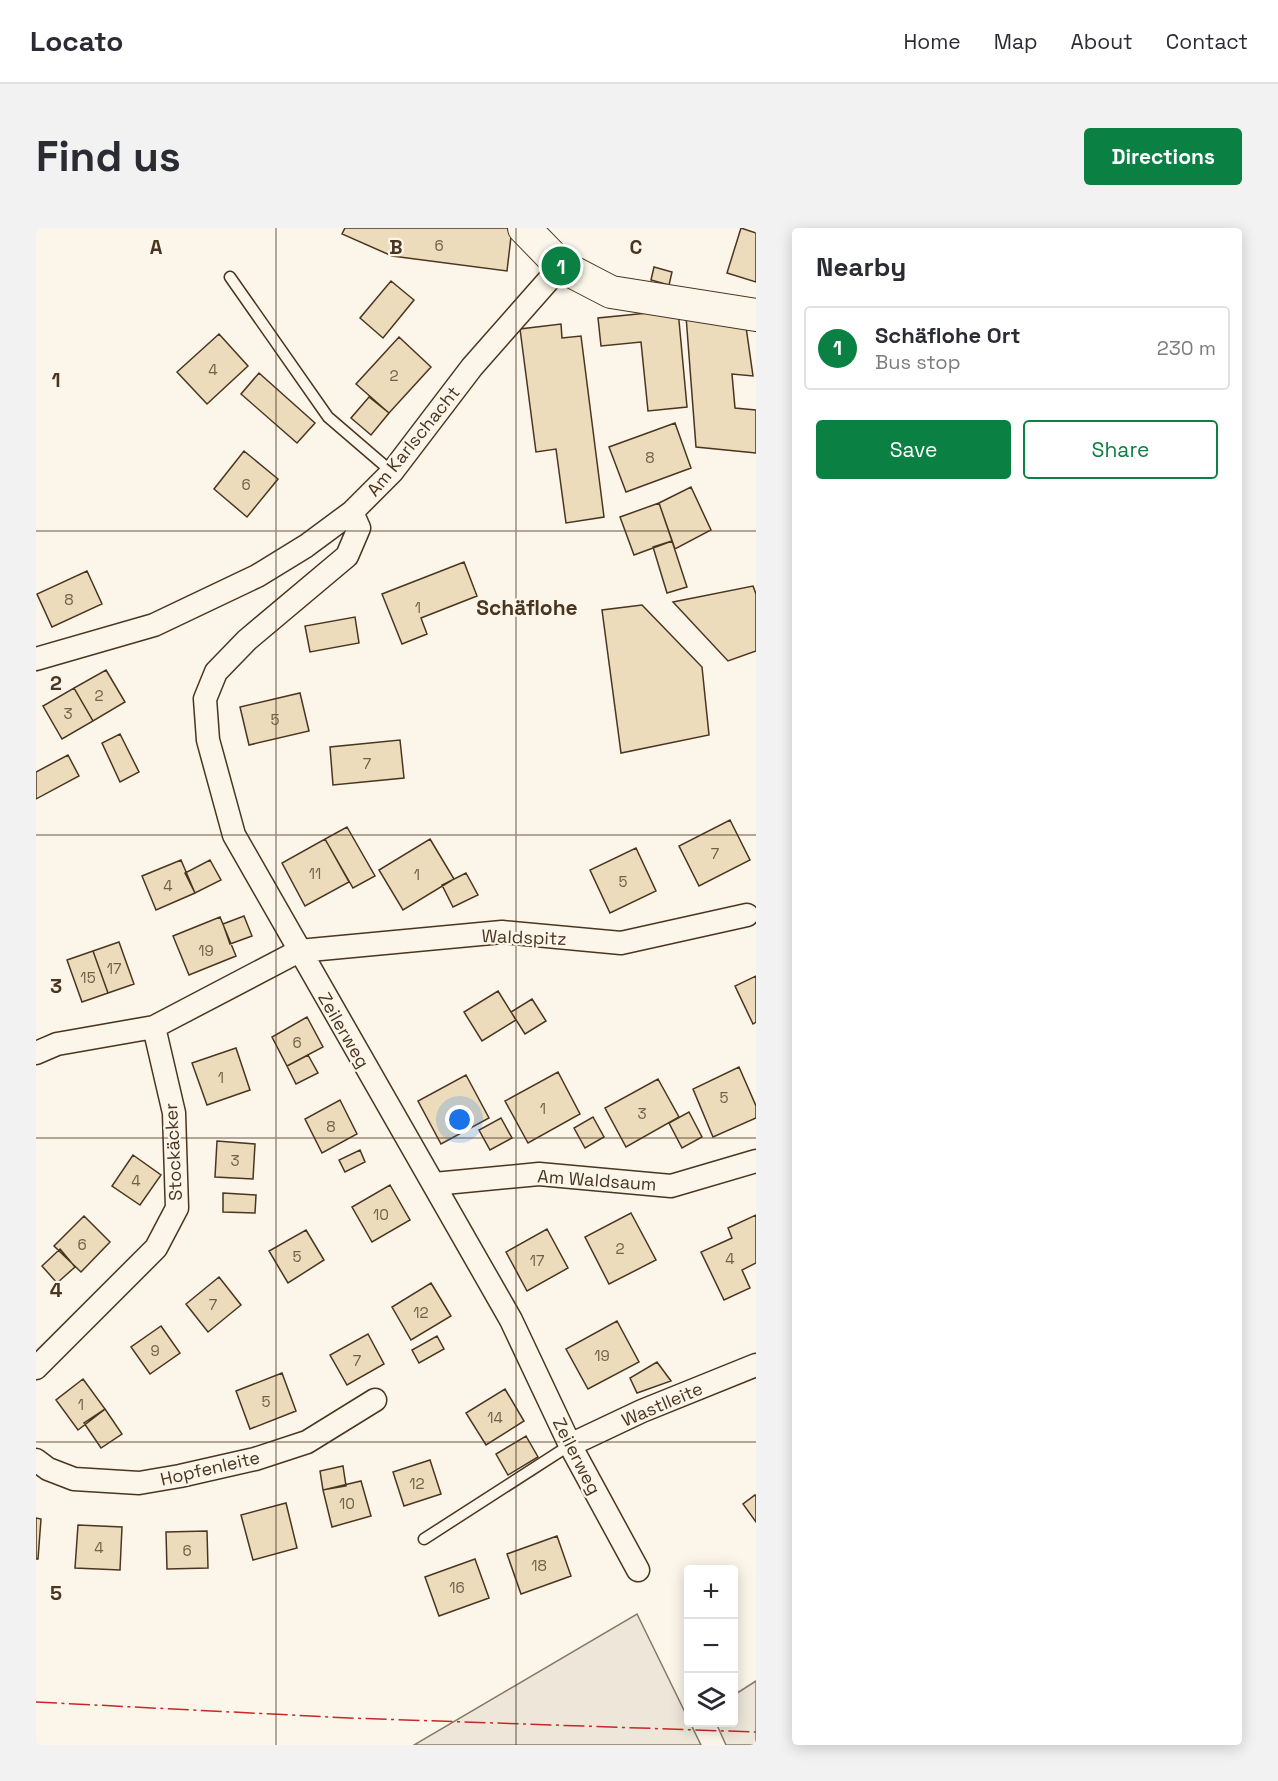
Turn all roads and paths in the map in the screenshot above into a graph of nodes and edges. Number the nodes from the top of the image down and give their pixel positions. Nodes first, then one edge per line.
1 (524, 228) edge
2 (561, 266) junction
3 (230, 277) dead end
4 (756, 315) edge
5 (392, 472) junction
6 (352, 512) junction
7 (36, 659) edge
8 (751, 913) edge
9 (298, 951) junction
10 (154, 1026) junction
11 (36, 1053) edge
12 (756, 1161) edge
13 (434, 1184) junction
14 (756, 1365) edge
15 (36, 1368) edge
16 (375, 1400) dead end
17 (570, 1445) junction
18 (36, 1460) edge
19 (424, 1539) dead end
20 (638, 1569) dead end

1 - 2 street
2 - 4 street
2 - 5 street, Am Karlschacht
3 - 5 lane
5 - 6 street, Am Karlschacht
6 - 7 street, Am Karlschacht
6 - 9 street, Zeilerweg
8 - 9 street, Waldspitz
9 - 10 street
9 - 13 street, Zeilerweg
10 - 11 street
10 - 15 street, Stockäcker
12 - 13 street, Am Waldsaum
13 - 17 street, Zeilerweg
14 - 17 street, Wastlleite
16 - 18 street, Hopfenleite
17 - 19 lane
17 - 20 street, Zeilerweg

